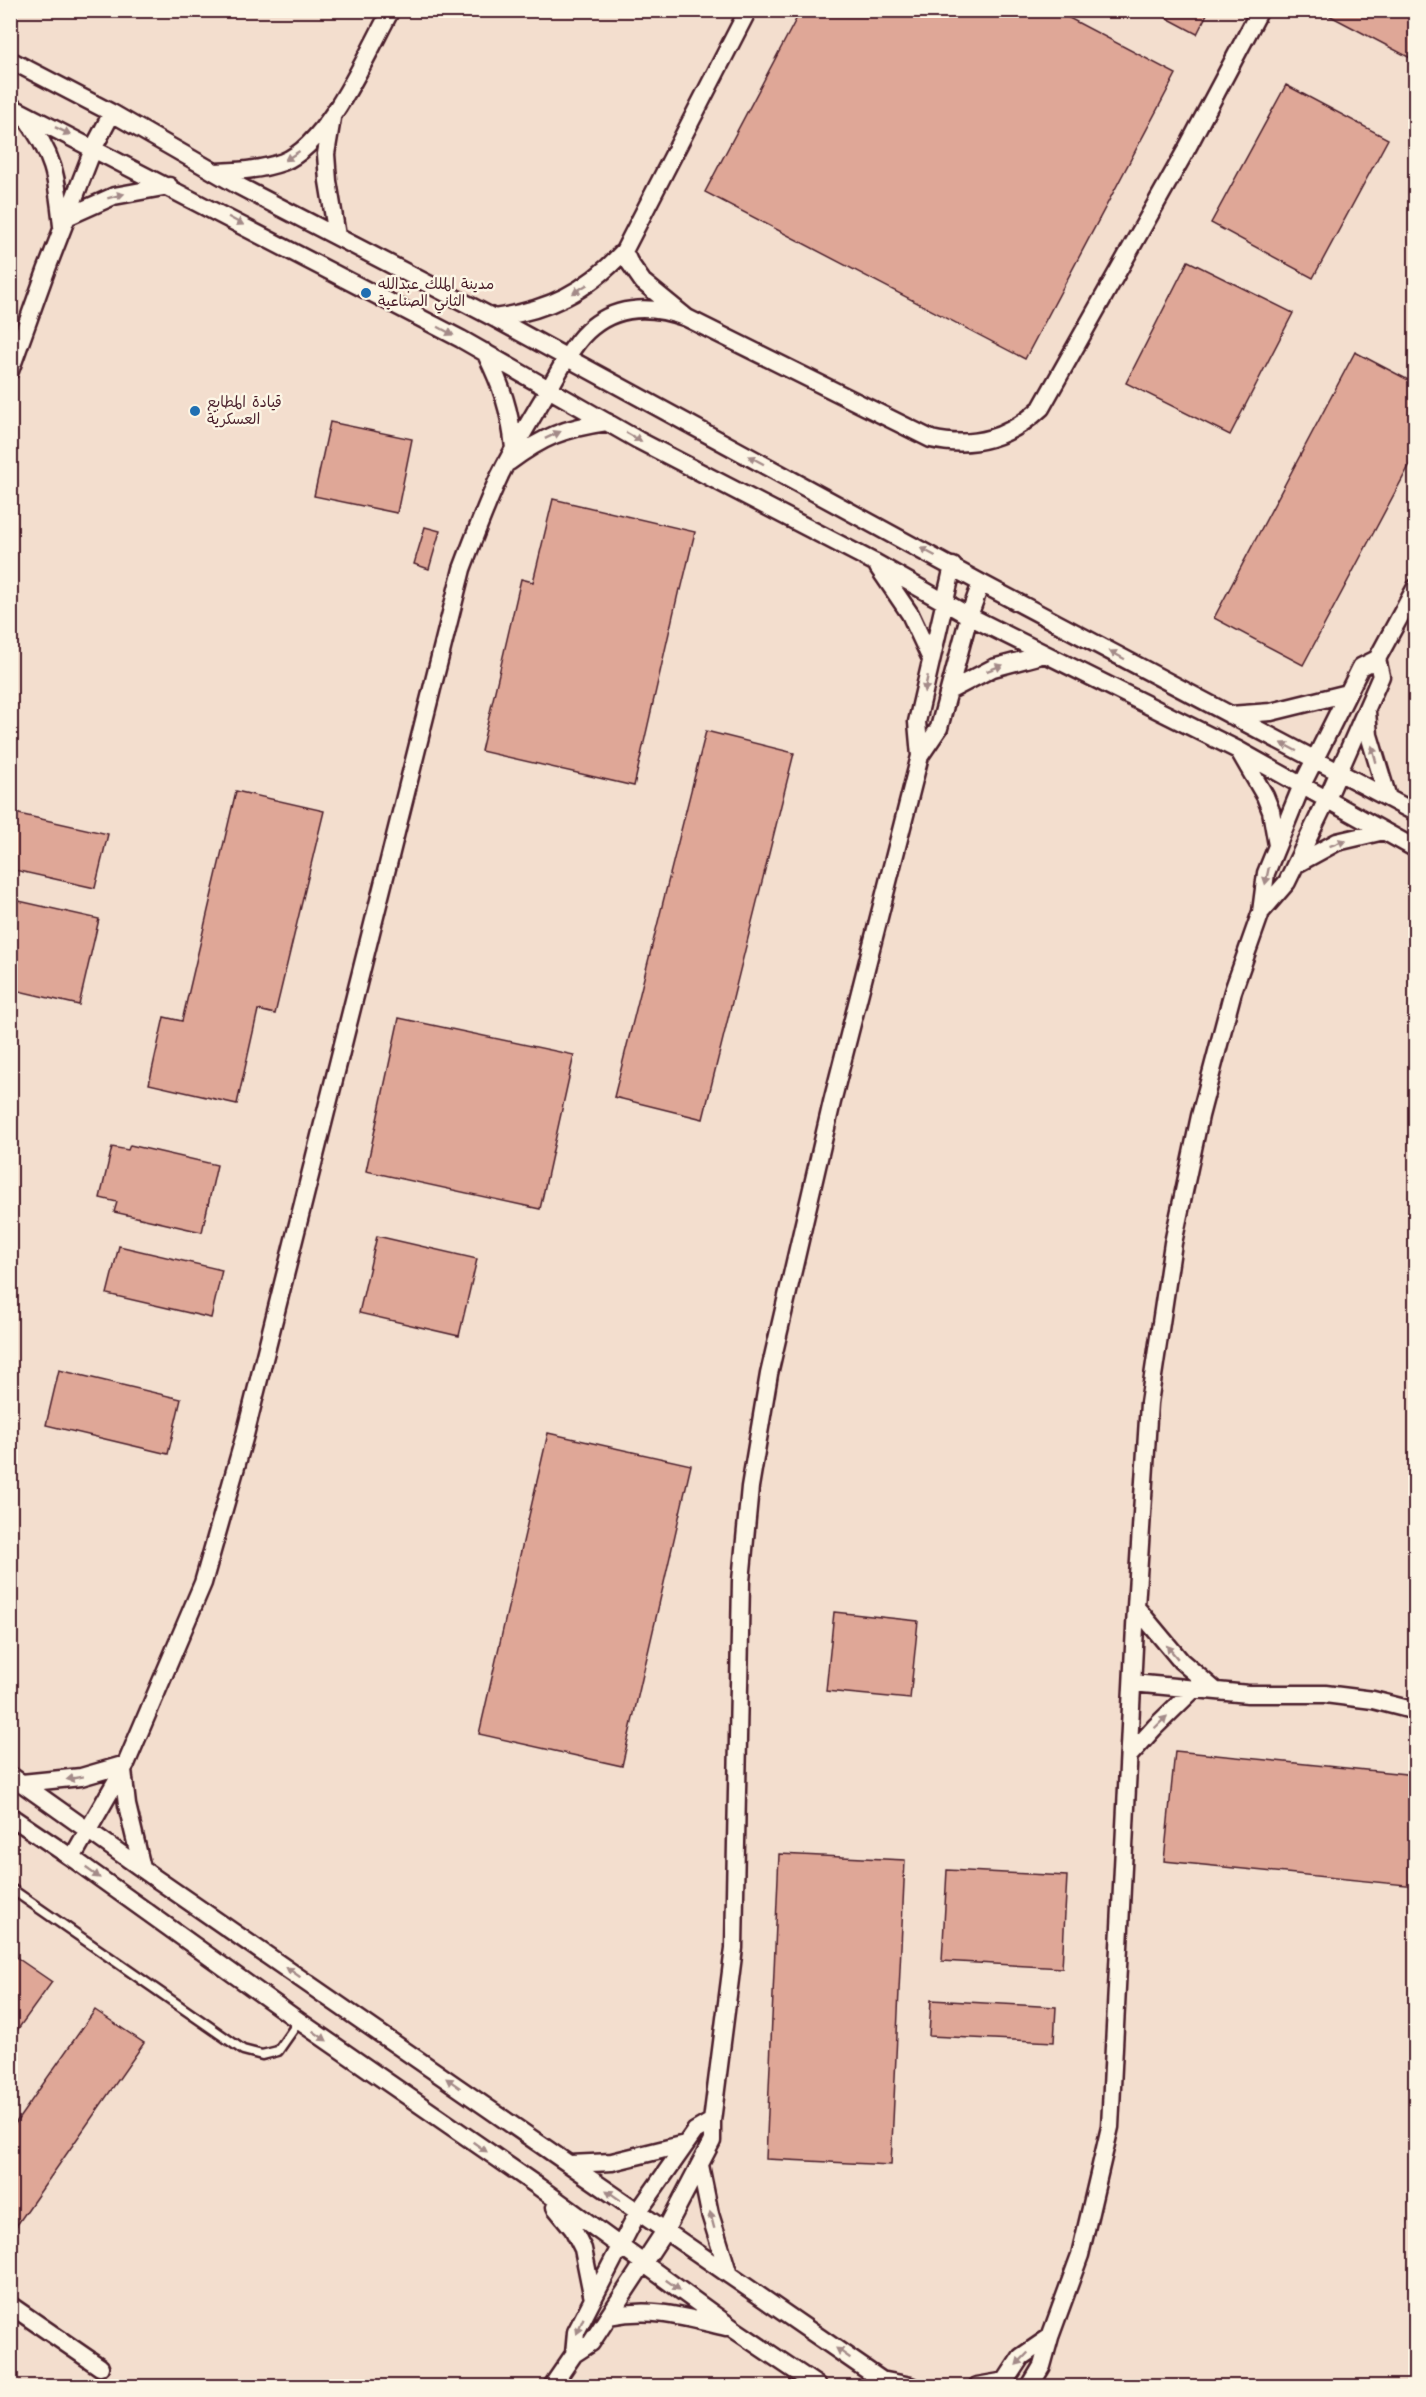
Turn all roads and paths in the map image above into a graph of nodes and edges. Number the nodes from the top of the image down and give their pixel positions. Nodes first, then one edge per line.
1 (391, 10) edge
2 (748, 10) edge
3 (1260, 10) edge
4 (10, 60) edge
5 (16, 108) edge
6 (112, 113) junction
7 (333, 115) junction
8 (94, 147) junction
9 (215, 172) junction
10 (169, 186) junction
11 (65, 224) junction
12 (337, 236) junction
13 (624, 250) junction
14 (494, 318) junction
15 (687, 318) junction
16 (485, 352) junction
17 (567, 359) junction
18 (10, 371) edge
19 (549, 389) junction
20 (607, 422) junction
21 (514, 448) junction
22 (506, 465) junction
23 (874, 562) junction
24 (953, 566) junction
25 (981, 583) junction
26 (1416, 587) edge
27 (944, 601) junction
28 (969, 616) junction
29 (1045, 654) junction
30 (1377, 658) junction
31 (931, 659) junction
32 (949, 691) junction
33 (1348, 693) junction
34 (1367, 708) junction
35 (1230, 715) junction
36 (1238, 750) junction
37 (920, 756) junction
38 (1314, 760) junction
39 (1339, 771) junction
40 (1302, 785) junction
41 (1388, 798) junction
42 (1327, 799) junction
43 (1416, 813) edge
44 (1384, 831) junction
45 (1277, 846) junction
46 (1416, 849) edge
47 (1295, 865) junction
48 (1261, 912) junction
49 (1136, 1607) junction
50 (1133, 1683) junction
51 (1194, 1689) junction
52 (1216, 1691) junction
53 (1416, 1711) edge
54 (1129, 1756) junction
55 (125, 1767) junction
56 (16, 1779) edge
57 (10, 1816) edge
58 (89, 1830) junction
59 (72, 1858) junction
60 (142, 1868) junction
61 (10, 1887) edge
62 (298, 2021) junction
63 (712, 2121) junction
64 (685, 2144) junction
65 (570, 2164) junction
66 (700, 2165) junction
67 (539, 2187) junction
68 (638, 2212) junction
69 (666, 2229) junction
70 (621, 2247) junction
71 (643, 2264) junction
72 (729, 2275) junction
73 (592, 2298) junction
74 (10, 2305) edge
75 (609, 2316) junction
76 (735, 2330) junction
77 (1050, 2337) junction
78 (574, 2354) junction
79 (100, 2367) dead end
80 (886, 2383) edge
81 (1004, 2384) edge
82 (552, 2386) edge
83 (818, 2386) edge
84 (911, 2386) edge
85 (977, 2386) edge
86 (1030, 2386) edge

1 - 7 street
2 - 13 street
3 - 15 street
4 - 6 street
5 -> 8 street
5 - 11 street
6 - 8 street
6 - 9 street
7 -> 9 street
7 - 12 street
8 - 10 street
8 - 11 street
9 - 12 street
11 -> 10 street
10 -> 16 street
11 - 18 street
12 - 14 street
13 -> 14 street
13 - 15 street
14 - 17 street
15 - 17 street
16 - 19 street
16 - 21 street
17 - 19 street
24 -> 17 street
19 - 20 street
19 - 21 street
22 -> 20 street
20 -> 23 street
21 - 22 street
22 - 55 street
23 - 27 street
23 - 31 street
24 - 25 street
24 - 27 street
25 - 28 street
35 -> 25 street
26 - 30 street
27 - 28 street
27 - 31 street
28 - 29 street
28 - 32 street
32 -> 29 street
29 - 36 street
30 - 33 street
30 - 34 street
31 -> 37 street
32 - 37 street
33 - 35 street
33 - 38 street
34 - 39 street
41 -> 34 street
38 -> 35 street
36 - 40 street
36 - 45 street
37 - 63 street
38 - 39 street
38 - 40 street
39 - 41 street
39 - 42 street
40 - 42 street
40 - 45 street
41 - 43 street
42 - 44 street
42 - 47 street
44 - 46 street
47 -> 44 street
45 -> 48 street
47 - 48 street
48 - 49 street
49 - 50 street
52 -> 49 street
50 - 51 street
50 - 54 street
51 - 52 street
54 -> 51 street
52 - 53 street
54 - 77 street
55 -> 56 street
55 - 58 street
55 - 60 street
56 - 58 street
57 - 59 street
58 - 59 street
58 - 60 street
59 -> 62 street
65 -> 60 street
61 - 62 lane
62 -> 67 street
63 - 64 street
63 - 66 street
64 - 65 street
64 - 68 street
68 -> 65 street
66 - 69 street
72 -> 66 street
67 - 70 street
67 - 73 street
68 - 69 street
68 - 70 street
69 - 71 street
69 - 72 street
70 - 71 street
70 - 73 street
71 - 75 street
71 -> 76 street
80 -> 72 street
73 -> 78 street
74 - 79 street
75 - 76 street
75 - 78 street
76 - 83 street
77 -> 81 street
77 - 86 street
78 - 82 street
80 - 84 street
81 - 85 street

